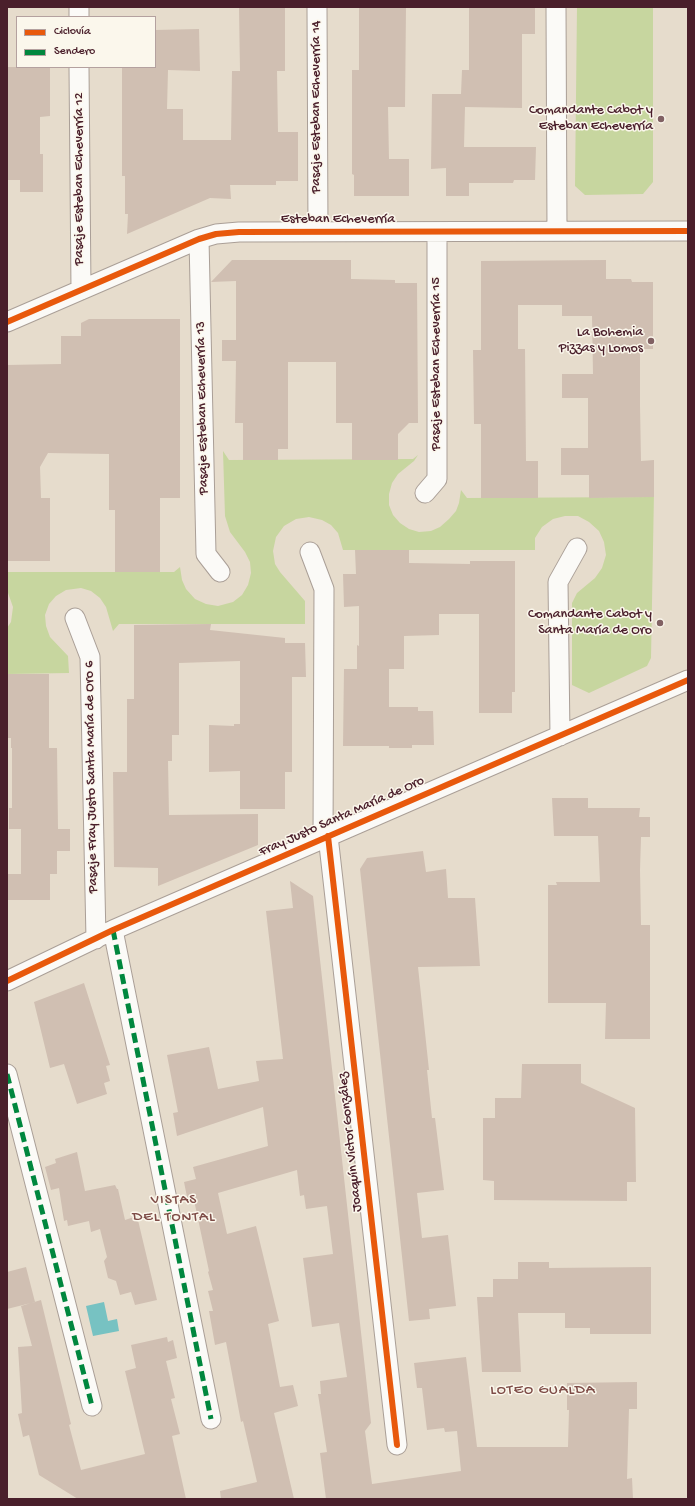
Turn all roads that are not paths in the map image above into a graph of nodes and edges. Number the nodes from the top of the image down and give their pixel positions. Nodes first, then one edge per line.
1 (317, 7) edge
2 (556, 7) edge
3 (79, 68) edge
4 (688, 231) edge
5 (318, 232) junction
6 (437, 232) junction
7 (557, 232) junction
8 (199, 239) junction
9 (81, 290) junction
10 (7, 322) edge
11 (425, 493) dead end
12 (577, 548) dead end
13 (310, 552) dead end
14 (220, 572) dead end
15 (75, 618) dead end
16 (688, 680) edge
17 (560, 736) junction
18 (326, 837) junction
19 (113, 930) junction
20 (96, 939) junction
21 (7, 981) edge
22 (7, 1074) edge
23 (92, 1406) dead end
24 (211, 1419) dead end
25 (397, 1445) dead end

1 - 5 street, Pasaje Esteban Echeverría 14
2 - 7 street
3 - 9 street, Pasaje Esteban Echeverría 12
4 - 7 street, Esteban Echeverría
5 - 6 street, Esteban Echeverría
5 - 8 street, Esteban Echeverría
6 - 7 street, Esteban Echeverría
6 - 11 street, Pasaje Esteban Echeverría 15
8 - 9 street, Esteban Echeverría
8 - 14 street, Pasaje Esteban Echeverría 13
9 - 10 street, Esteban Echeverría
12 - 17 street
13 - 18 street, Joaquín Víctor González
15 - 20 street, Pasaje Fray Justo Santa María de Oro 6
16 - 17 street, Fray Justo Santa María de Oro
17 - 18 street, Fray Justo Santa María de Oro
18 - 19 street, Fray Justo Santa María de Oro
18 - 25 street, Joaquín Víctor González
19 - 20 street, Fray Justo Santa María de Oro
19 - 24 street
20 - 21 street, Fray Justo Santa María de Oro
22 - 23 street

